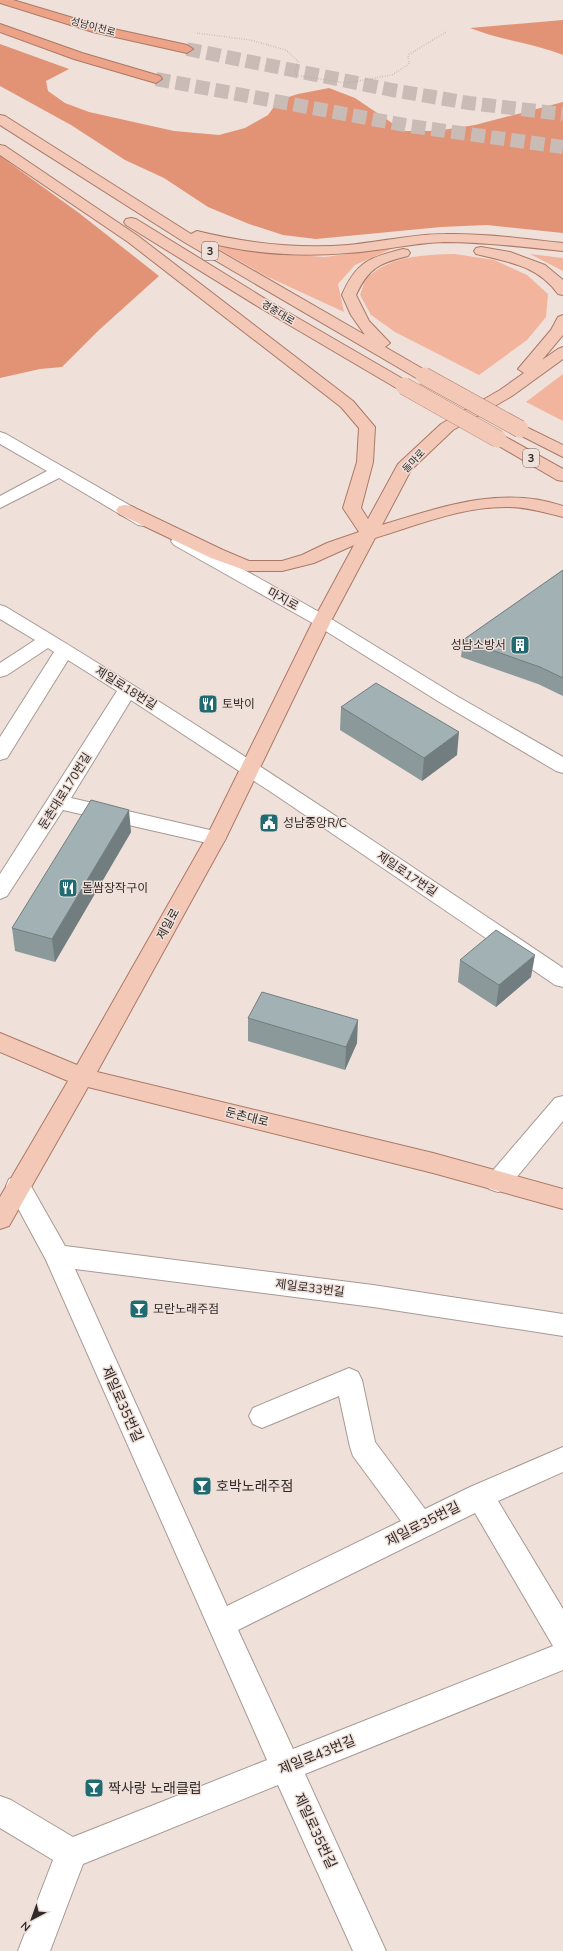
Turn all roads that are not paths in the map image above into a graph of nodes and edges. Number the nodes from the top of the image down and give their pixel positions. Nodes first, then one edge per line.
1 (1, 0) edge
2 (0, 28) edge
3 (187, 49) tunnel mouth
4 (156, 79) tunnel mouth
5 (0, 119) edge
6 (0, 139) edge
7 (0, 149) edge
8 (146, 212) junction
9 (563, 247) edge
10 (563, 291) edge
11 (563, 320) edge
12 (563, 352) edge
13 (563, 370) edge
14 (424, 376) junction
15 (506, 393) junction
16 (520, 429) junction
17 (0, 437) edge
18 (563, 445) edge
19 (563, 452) edge
20 (58, 472) junction
21 (563, 476) edge
22 (0, 503) edge
23 (125, 510) junction
24 (563, 512) edge
25 (369, 534) junction
26 (0, 611) edge
27 (322, 621) junction
28 (48, 640) junction
29 (66, 650) junction
30 (0, 671) edge
31 (128, 689) junction
32 (0, 753) edge
33 (563, 766) edge
34 (251, 768) junction
35 (58, 802) junction
36 (216, 838) junction
37 (0, 891) edge
38 (563, 979) edge
39 (0, 1042) edge
40 (82, 1077) junction
41 (563, 1105) edge
42 (498, 1182) junction
43 (18, 1186) junction
44 (563, 1199) edge
45 (0, 1219) edge
46 (57, 1256) junction
47 (563, 1325) edge
48 (262, 1416) dead end
49 (563, 1459) edge
50 (480, 1496) junction
51 (421, 1526) junction
52 (220, 1624) junction
53 (563, 1636) edge
54 (563, 1656) edge
55 (286, 1768) junction
56 (0, 1811) edge
57 (71, 1853) junction
58 (34, 1951) edge
59 (370, 1951) edge

1 - 3 highway, 성남이천로
2 - 4 highway
5 - 8 main road, 경충대로 / 3
6 - 21 main road, 경충대로 / 3, bridge
7 - 25 main road
8 - 9 main road
8 - 14 main road, 경충대로 / 3
10 - 14 main road
11 - 15 main road
12 - 15 main road, 돌마로
13 - 15 main road
14 - 16 main road, 경충대로 / 3, bridge
15 - 25 main road, 돌마로
16 - 18 main road
16 - 19 main road, 경충대로 / 3
17 - 20 street, 마지로
20 - 22 street
20 - 23 street, 마지로
23 - 25 main road
23 - 27 street, 마지로
24 - 25 main road
25 - 27 main road, 돌마로
26 - 28 street, 제일로18번길
27 - 33 street, 마지로
27 - 34 main road, 제일로
28 - 29 street, 제일로18번길
28 - 30 street
29 - 31 street, 제일로18번길
29 - 32 street
31 - 34 street, 제일로18번길
31 - 35 street, 둔촌대로170번길
34 - 36 main road, 제일로
34 - 38 street, 제일로17번길
35 - 36 street
35 - 37 street, 둔촌대로170번길
36 - 40 main road, 제일로
39 - 40 main road, 둔촌대로
40 - 42 main road, 둔촌대로
40 - 43 main road, 제일로
41 - 42 street
42 - 44 main road, 둔촌대로
43 - 45 main road, 제일로
43 - 46 street, 제일로35번길
46 - 47 street, 제일로33번길
46 - 52 street, 제일로35번길
48 - 51 street
49 - 50 street, 제일로35번길
50 - 51 street, 제일로35번길
50 - 53 street
51 - 52 street, 제일로35번길
52 - 55 street, 제일로35번길
54 - 55 street, 제일로43번길
55 - 57 street, 제일로43번길
55 - 59 street, 제일로35번길
56 - 57 street
57 - 58 street

